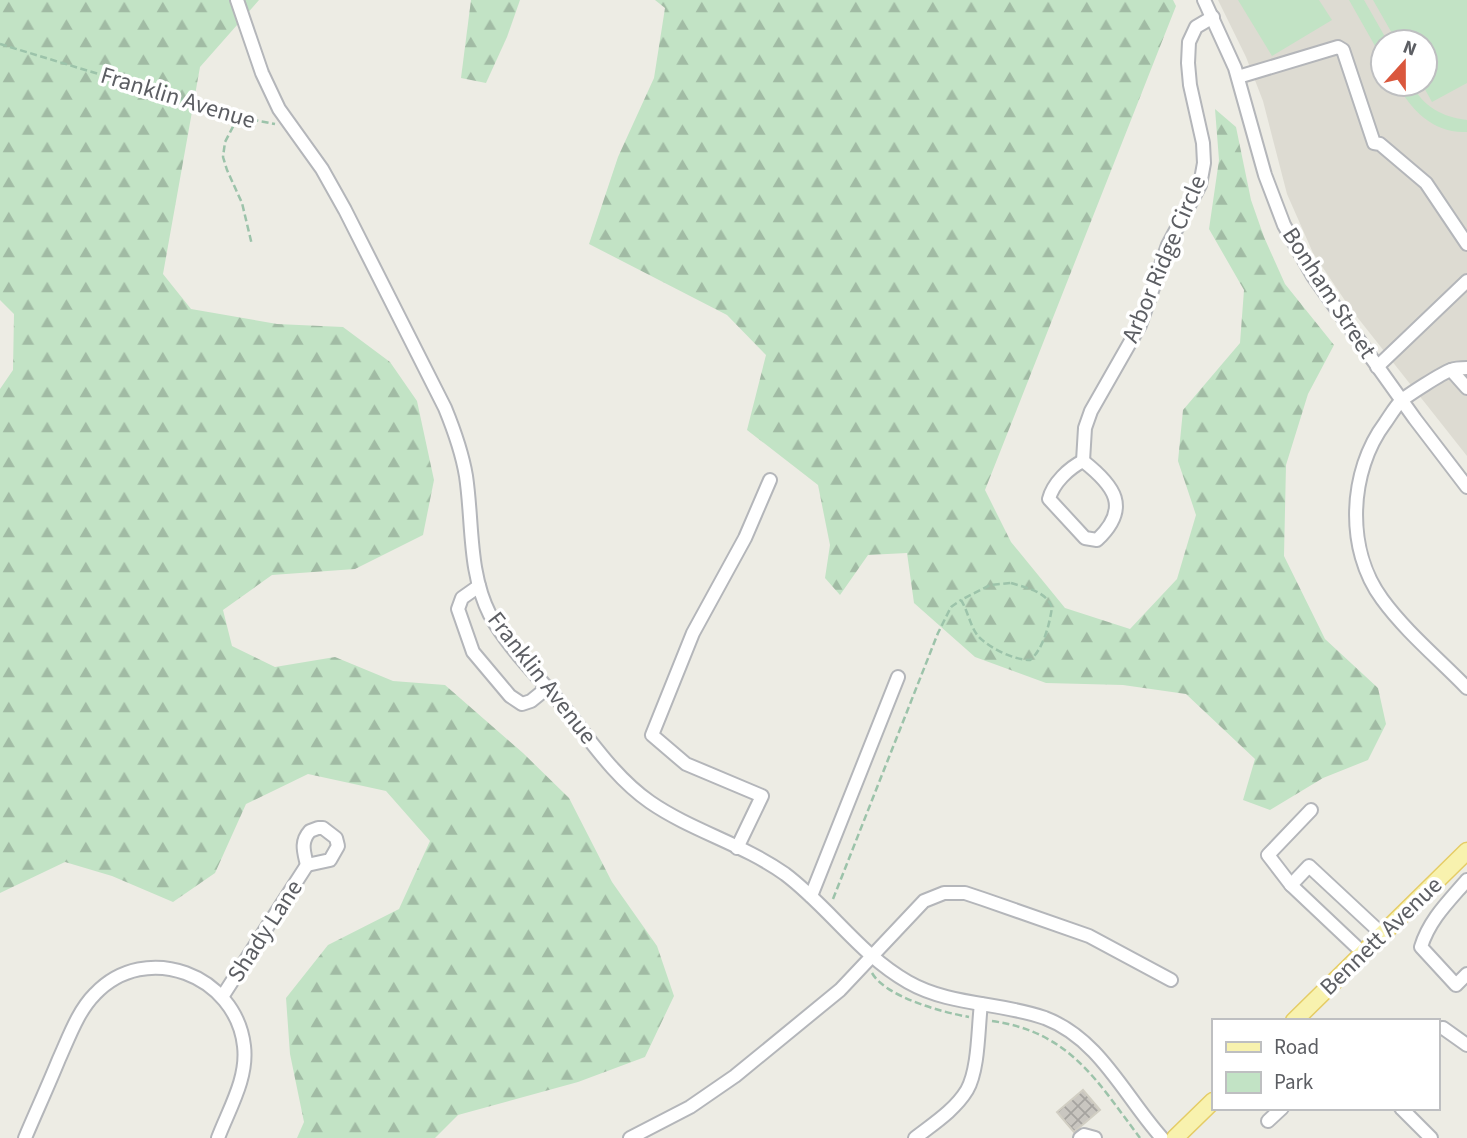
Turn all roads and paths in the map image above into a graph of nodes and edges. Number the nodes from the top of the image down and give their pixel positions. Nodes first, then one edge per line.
1 (237, 0) edge
2 (1204, 0) edge
3 (1213, 17) junction
4 (0, 44) edge
5 (1238, 77) junction
6 (238, 117) junction
7 (288, 124) junction
8 (1467, 244) edge
9 (252, 245) dead end
10 (1467, 281) edge
11 (1377, 367) junction
12 (1467, 368) edge
13 (1451, 370) junction
14 (1467, 388) edge
15 (1402, 401) junction
16 (1083, 461) junction
17 (770, 480) dead end
18 (1467, 487) edge
19 (479, 586) junction
20 (961, 600) junction
21 (898, 677) dead end
22 (547, 688) junction
23 (1467, 688) edge
24 (1311, 810) dead end
25 (737, 848) junction
26 (1467, 851) edge
27 (307, 866) dead end
28 (1467, 880) edge
29 (1291, 885) junction
30 (811, 896) junction
31 (826, 911) junction
32 (1382, 934) junction
33 (1363, 953) junction
34 (872, 957) junction
35 (1467, 974) edge
36 (1171, 980) dead end
37 (222, 997) junction
38 (981, 1004) junction
39 (1304, 1018) edge
40 (979, 1019) junction
41 (1443, 1028) dead end
42 (1467, 1045) edge
43 (1212, 1102) edge
44 (1280, 1110) edge
45 (1403, 1110) edge
46 (1268, 1121) dead end
47 (25, 1138) edge
48 (218, 1138) edge
49 (630, 1138) edge
50 (915, 1138) edge
51 (1080, 1138) edge
52 (1095, 1138) edge
53 (1140, 1138) edge
54 (1162, 1138) edge
55 (1175, 1138) edge
56 (1431, 1138) edge

1 - 7 street
2 - 3 street, Bonham Street
3 - 5 street, Bonham Street
3 - 16 street, Arbor Ridge Circle
4 - 6 path, Franklin Avenue
5 - 8 street
5 - 11 street, Bonham Street
6 - 7 path, Franklin Avenue
6 - 9 path
7 - 19 street, Franklin Avenue
10 - 11 street
11 - 15 street, Bonham Street
12 - 13 street
13 - 14 street
13 - 15 street
15 - 18 street, Bonham Street
15 - 23 street
16 - 16 street
17 - 25 street
19 - 22 street, Franklin Avenue
19 - 22 street
20 - 20 path
20 - 31 path
21 - 30 street
22 - 25 street, Franklin Avenue
24 - 29 street
25 - 30 street, Franklin Avenue
26 - 32 main road, Bennett Avenue
27 - 37 street, Shady Lane
28 - 35 street
29 - 32 street
29 - 33 street
30 - 31 street, Franklin Avenue
31 - 34 street, Franklin Avenue
32 - 33 main road, Bennett Avenue
33 - 39 main road, Bennett Avenue
34 - 36 street
34 - 38 street, Franklin Avenue
34 - 40 path
34 - 49 street
37 - 47 street
37 - 48 street
38 - 40 street
38 - 54 street, Franklin Avenue
40 - 50 street
40 - 53 path
41 - 42 street
43 - 55 main road
44 - 46 street
45 - 56 street
51 - 52 street

